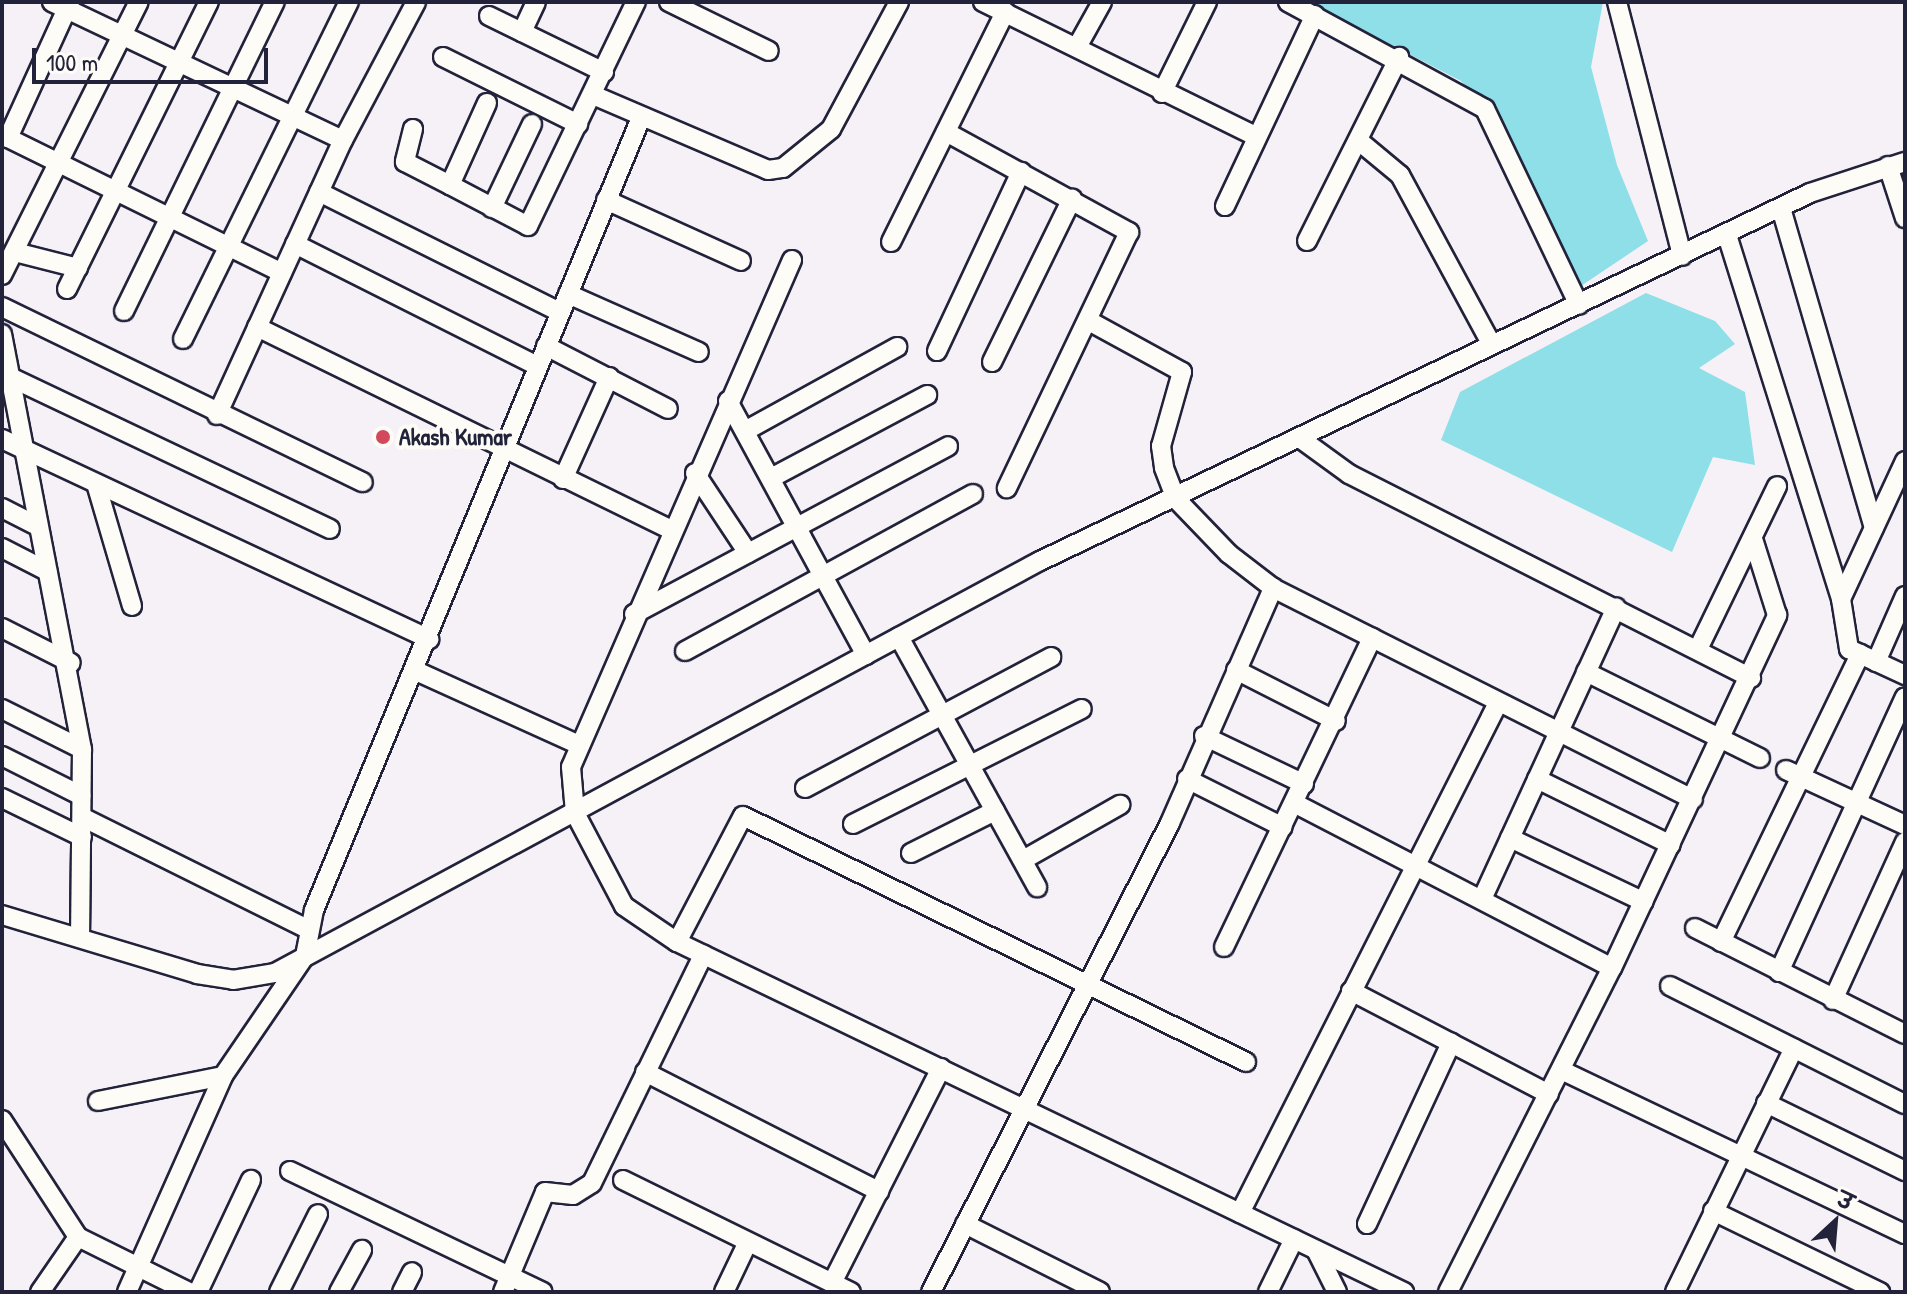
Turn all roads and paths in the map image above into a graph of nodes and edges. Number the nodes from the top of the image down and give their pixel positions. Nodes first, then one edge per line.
1 (139, 2) edge
2 (209, 2) edge
3 (275, 2) edge
4 (349, 2) edge
5 (416, 2) edge
6 (536, 2) edge
7 (636, 2) edge
8 (669, 2) edge
9 (899, 2) edge
10 (983, 2) edge
11 (1102, 2) edge
12 (1207, 2) edge
13 (1288, 2) edge
14 (1617, 2) edge
15 (63, 5) edge
16 (1005, 12) junction
17 (1315, 15) junction
18 (489, 16) dead end
19 (522, 32) junction
20 (122, 36) junction
21 (1077, 47) junction
22 (769, 51) dead end
23 (443, 57) dead end
24 (1399, 57) junction
25 (179, 63) junction
26 (604, 72) junction
27 (233, 88) junction
28 (1162, 93) junction
29 (593, 95) junction
30 (487, 103) dead end
31 (291, 116) junction
32 (641, 118) junction
33 (532, 124) dead end
34 (578, 124) junction
35 (413, 129) dead end
36 (946, 132) junction
37 (5, 137) edge
38 (1257, 137) junction
39 (343, 140) junction
40 (1359, 141) junction
41 (1897, 164) edge
42 (63, 165) junction
43 (1021, 172) junction
44 (450, 185) junction
45 (117, 192) junction
46 (319, 192) junction
47 (1072, 199) junction
48 (606, 200) junction
49 (1225, 206) dead end
50 (492, 208) junction
51 (1781, 208) junction
52 (170, 218) junction
53 (1905, 218) edge
54 (1727, 235) junction
55 (1307, 241) dead end
56 (891, 242) dead end
57 (295, 244) junction
58 (230, 247) junction
59 (15, 252) junction
60 (1682, 256) junction
61 (792, 260) dead end
62 (741, 261) dead end
63 (78, 268) junction
64 (282, 273) junction
65 (2, 275) edge
66 (67, 289) dead end
67 (568, 294) junction
68 (1579, 305) junction
69 (2, 307) edge
70 (124, 311) dead end
71 (560, 312) junction
72 (1089, 321) junction
73 (257, 327) junction
74 (2, 334) edge
75 (183, 339) dead end
76 (1492, 345) junction
77 (546, 346) junction
78 (897, 347) dead end
79 (937, 351) dead end
80 (699, 352) dead end
81 (992, 362) dead end
82 (538, 366) junction
83 (10, 377) junction
84 (609, 377) junction
85 (927, 395) dead end
86 (728, 401) junction
87 (668, 409) dead end
88 (217, 415) junction
89 (745, 431) junction
90 (1301, 439) junction
91 (10, 444) edge
92 (948, 446) dead end
93 (507, 452) junction
94 (1905, 461) edge
95 (695, 473) junction
96 (771, 478) junction
97 (563, 479) junction
98 (363, 482) dead end
99 (1777, 486) dead end
100 (97, 487) junction
101 (1007, 488) dead end
102 (973, 494) dead end
103 (1176, 499) junction
104 (2, 508) edge
105 (36, 525) junction
106 (796, 527) junction
107 (1874, 528) junction
108 (330, 529) dead end
109 (669, 529) junction
110 (1753, 539) junction
111 (2, 548) edge
112 (748, 553) junction
113 (47, 571) junction
114 (822, 574) junction
115 (1273, 588) junction
116 (1905, 596) edge
117 (1841, 599) junction
118 (132, 606) dead end
119 (1616, 607) junction
120 (634, 614) junction
121 (2, 628) edge
122 (899, 637) junction
123 (1372, 638) junction
124 (429, 639) junction
125 (1698, 649) junction
126 (685, 651) dead end
127 (866, 655) junction
128 (1051, 657) dead end
129 (1868, 658) junction
130 (71, 663) junction
131 (1236, 670) junction
132 (416, 671) junction
133 (1586, 672) junction
134 (1905, 675) edge
135 (1751, 678) junction
136 (1905, 697) edge
137 (1498, 703) junction
138 (2, 709) edge
139 (1082, 709) dead end
140 (943, 716) junction
141 (1336, 721) junction
142 (1559, 733) junction
143 (1204, 736) junction
144 (1721, 741) junction
145 (579, 745) junction
146 (82, 749) junction
147 (2, 756) edge
148 (1760, 758) dead end
149 (969, 763) junction
150 (1793, 774) junction
151 (1187, 779) junction
152 (1537, 779) junction
153 (1304, 784) junction
154 (805, 788) dead end
155 (82, 796) junction
156 (2, 798) edge
157 (1693, 799) junction
158 (1855, 802) junction
159 (1294, 803) junction
160 (1120, 805) dead end
161 (995, 811) junction
162 (575, 813) junction
163 (82, 817) junction
164 (853, 824) dead end
165 (1905, 825) edge
166 (1283, 827) junction
167 (82, 837) junction
168 (1510, 838) junction
169 (1905, 842) edge
170 (1671, 845) junction
171 (911, 853) dead end
172 (1023, 860) junction
173 (1416, 865) junction
174 (1037, 887) dead end
175 (1482, 899) junction
176 (1644, 902) junction
177 (2, 915) edge
178 (1695, 928) dead end
179 (310, 930) junction
180 (80, 938) junction
181 (677, 942) junction
182 (1721, 942) junction
183 (1224, 947) dead end
184 (703, 955) junction
185 (305, 956) junction
186 (1612, 968) junction
187 (1779, 972) junction
188 (1085, 982) junction
189 (1670, 986) dead end
190 (1351, 991) junction
191 (1833, 1000) junction
192 (1905, 1034) edge
193 (1451, 1043) junction
194 (1794, 1048) junction
195 (1246, 1062) dead end
196 (941, 1068) junction
197 (1561, 1070) junction
198 (645, 1072) junction
199 (223, 1076) junction
200 (1549, 1094) junction
201 (98, 1101) dead end
202 (1766, 1103) junction
203 (1905, 1104) edge
204 (1022, 1108) junction
205 (2, 1120) edge
206 (1740, 1157) junction
207 (290, 1171) dead end
208 (1905, 1171) edge
209 (251, 1180) dead end
210 (623, 1180) dead end
211 (879, 1191) junction
212 (1713, 1211) junction
213 (1240, 1213) junction
214 (318, 1214) dead end
215 (965, 1224) junction
216 (1367, 1224) dead end
217 (1905, 1234) edge
218 (78, 1237) junction
219 (1294, 1239) junction
220 (748, 1242) junction
221 (362, 1250) dead end
222 (1324, 1253) junction
223 (138, 1268) junction
224 (412, 1272) dead end
225 (832, 1283) junction
226 (506, 1284) edge
227 (40, 1292) edge
228 (127, 1292) edge
229 (189, 1292) edge
230 (198, 1292) edge
231 (279, 1292) edge
232 (339, 1292) edge
233 (402, 1292) edge
234 (543, 1292) edge
235 (724, 1292) edge
236 (851, 1292) edge
237 (931, 1292) edge
238 (1100, 1292) edge
239 (1268, 1292) edge
240 (1337, 1292) edge
241 (1404, 1292) edge
242 (1448, 1292) edge
243 (1675, 1292) edge
244 (1880, 1292) edge

1 - 20 street
2 - 25 street
3 - 27 street
4 - 31 street
5 - 39 street
6 - 19 street
7 - 26 street
8 - 22 street
9 - 32 street
10 - 16 street
11 - 21 street
12 - 28 street
13 - 17 street
14 - 60 street
15 - 20 street
15 - 37 street
16 - 21 street
16 - 36 street
17 - 24 street
17 - 38 street
18 - 19 street
19 - 26 street
20 - 25 street
20 - 42 street
21 - 28 street
23 - 34 street
24 - 40 street
24 - 68 street
25 - 27 street
25 - 45 street
26 - 29 street
27 - 31 street
27 - 52 street
28 - 38 street
29 - 32 street
29 - 34 street
30 - 44 street
31 - 39 street
31 - 58 street
32 - 48 street
33 - 50 street
34 - 50 street
35 - 44 street
36 - 43 street
36 - 56 street
37 - 42 street
38 - 49 street
39 - 46 street
40 - 55 street
40 - 76 street
41 - 51 street
41 - 53 street
42 - 45 street
42 - 59 street
43 - 47 street
43 - 79 street
44 - 50 street
45 - 52 street
45 - 63 street
46 - 57 street
46 - 71 street
47 - 72 street
47 - 81 street
48 - 62 street
48 - 67 street
51 - 54 street
51 - 107 street
52 - 58 street
52 - 70 street
54 - 60 street
54 - 117 street
57 - 64 street
57 - 82 street
58 - 64 street
58 - 75 street
59 - 63 street
59 - 65 street
60 - 68 street
61 - 86 street
63 - 66 street
64 - 73 street
67 - 71 street
67 - 80 street
68 - 76 street
69 - 88 street
71 - 77 street
72 - 101 street
72 - 103 street
73 - 88 street
73 - 93 street
74 - 83 street
76 - 90 street
77 - 82 street
77 - 84 street
78 - 89 street
82 - 93 street
83 - 91 street
83 - 108 street
84 - 87 street
84 - 97 street
85 - 96 street
86 - 89 street
86 - 95 street
88 - 98 street
89 - 96 street
90 - 103 street
90 - 119 street
91 - 100 street
91 - 105 street
92 - 106 street
93 - 97 street
93 - 124 street
94 - 107 street
95 - 109 street
95 - 112 street
96 - 106 street
97 - 109 street
99 - 110 street
100 - 118 street
100 - 124 street
102 - 114 street
103 - 115 street
103 - 122 street
104 - 105 street
105 - 113 street
106 - 112 street
106 - 114 street
107 - 117 street
109 - 120 street
110 - 125 street
110 - 135 street
111 - 113 street
112 - 120 street
113 - 130 street
114 - 126 street
114 - 127 street
115 - 123 street
115 - 131 street
116 - 129 street
117 - 129 street
119 - 125 street
119 - 133 street
120 - 145 street
121 - 130 street
122 - 127 street
122 - 140 street
123 - 137 street
123 - 141 street
124 - 132 street
125 - 135 street
127 - 162 street
128 - 140 street
129 - 134 street
129 - 150 street
130 - 146 street
131 - 141 street
131 - 143 street
132 - 145 street
132 - 179 street
133 - 142 street
133 - 144 street
135 - 144 street
136 - 158 street
137 - 142 street
137 - 173 street
138 - 146 street
139 - 149 street
140 - 149 street
140 - 154 street
141 - 153 street
142 - 152 street
142 - 157 street
143 - 151 street
143 - 153 street
144 - 148 street
144 - 157 street
145 - 162 street
146 - 155 street
147 - 155 street
149 - 161 street
149 - 164 street
150 - 158 street
150 - 182 street
151 - 166 street
151 - 188 street
152 - 168 street
152 - 170 street
153 - 159 street
155 - 163 street
156 - 167 street
157 - 170 street
158 - 165 street
158 - 187 street
159 - 166 street
159 - 173 street
160 - 172 street
161 - 171 street
161 - 172 street
162 - 181 street
162 - 185 street
163 - 167 street
163 - 179 street
166 - 183 street
167 - 180 street
168 - 175 street
168 - 176 street
169 - 191 street
170 - 176 street
172 - 174 street
173 - 175 street
173 - 190 street
175 - 186 street
176 - 186 street
177 - 180 street
178 - 182 street
179 - 185 street
180 - 185 street
181 - 184 street
181 - 188 street
182 - 187 street
184 - 196 street
184 - 198 street
185 - 199 street
186 - 197 street
187 - 191 street
188 - 195 street
188 - 204 street
189 - 194 street
190 - 193 street
190 - 213 street
191 - 192 street
193 - 200 street
193 - 216 street
194 - 202 street
194 - 203 street
196 - 204 street
196 - 211 street
197 - 200 street
197 - 206 street
198 - 211 street
198 - 226 street
199 - 201 street
199 - 223 street
200 - 242 street
202 - 206 street
202 - 208 street
204 - 213 street
204 - 215 street
205 - 218 street
206 - 212 street
206 - 217 street
207 - 226 street
209 - 230 street
210 - 220 street
211 - 225 street
212 - 243 street
212 - 244 street
213 - 219 street
214 - 231 street
215 - 237 street
215 - 238 street
218 - 223 street
218 - 227 street
219 - 222 street
219 - 239 street
220 - 225 street
220 - 235 street
221 - 232 street
222 - 240 street
222 - 241 street
223 - 228 street
223 - 229 street
224 - 233 street
225 - 236 street
226 - 234 street

